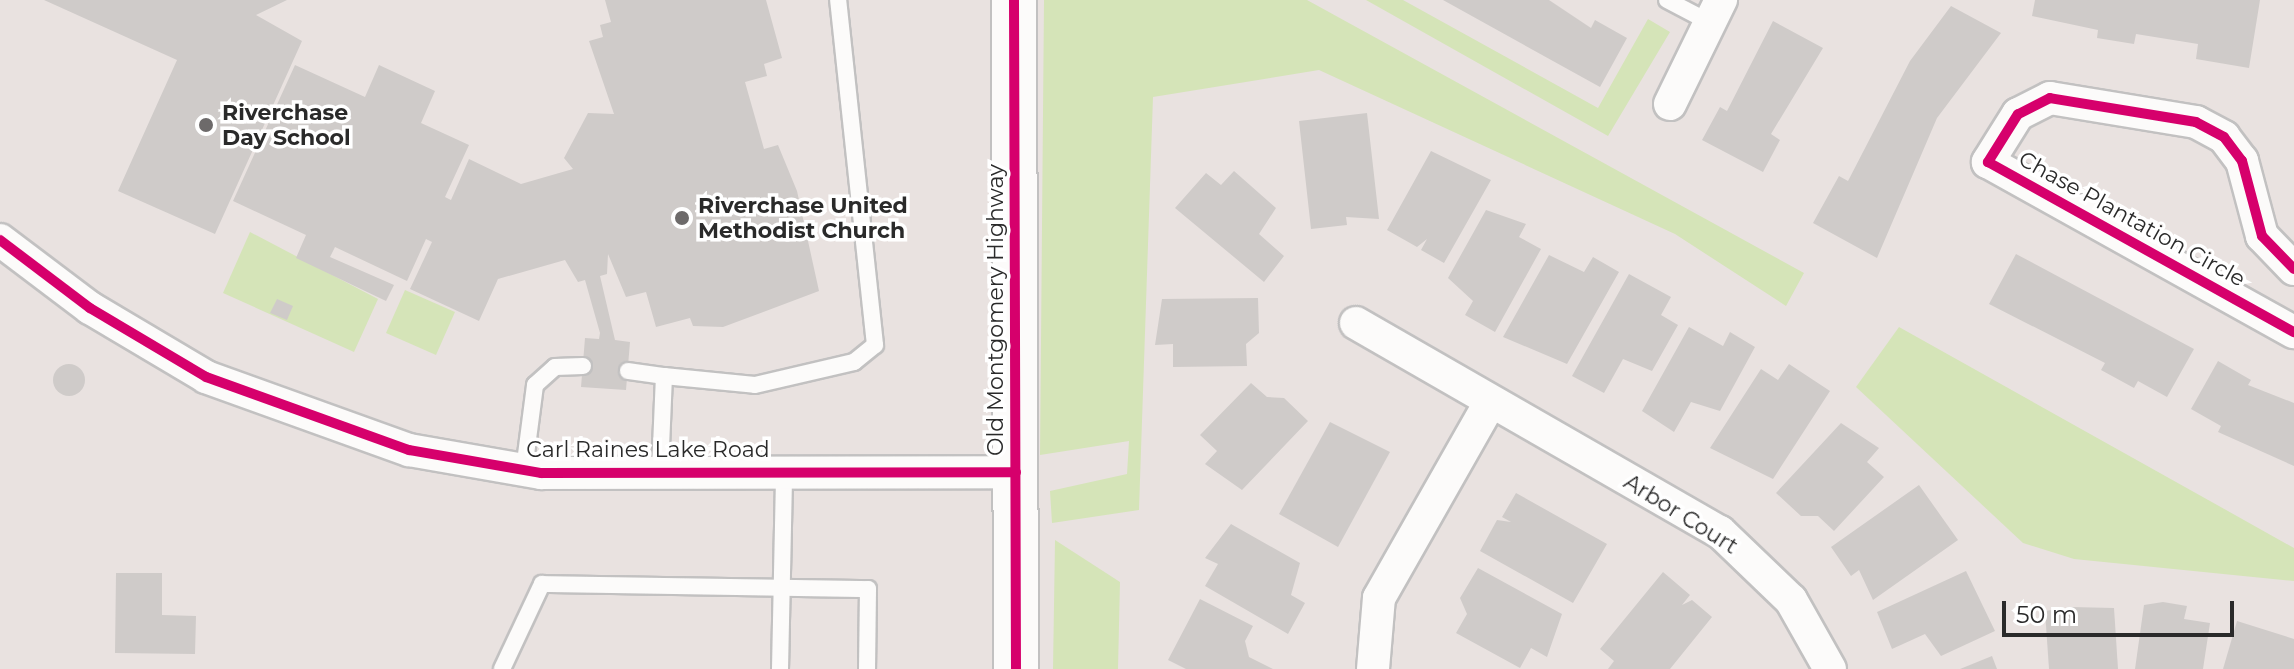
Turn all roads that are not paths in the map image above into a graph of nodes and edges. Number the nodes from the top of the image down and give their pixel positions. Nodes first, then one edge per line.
1 (838, 0) edge
2 (1014, 0) edge
3 (1667, 0) edge
4 (1716, 12) edge
5 (1670, 104) dead end
6 (0, 240) edge
7 (2294, 269) edge
8 (1356, 323) dead end
9 (2294, 332) edge
10 (583, 366) dead end
11 (628, 371) dead end
12 (664, 376) junction
13 (1490, 403) junction
14 (524, 470) junction
15 (660, 471) junction
16 (784, 471) junction
17 (1016, 472) junction
18 (781, 589) junction
19 (502, 669) edge
20 (780, 669) edge
21 (867, 669) edge
22 (1016, 669) edge
23 (1373, 669) edge
24 (1830, 669) edge

1 - 12 lane
2 - 17 street, Old Montgomery Highway
3 - 4 lane
4 - 5 street
6 - 14 street, Carl Raines Lake Road
7 - 9 street, Chase Plantation Circle
8 - 13 street, Arbor Court
10 - 14 lane
11 - 12 lane
12 - 15 lane
13 - 23 street
13 - 24 street, Arbor Court
14 - 15 street, Carl Raines Lake Road
15 - 16 street, Carl Raines Lake Road
16 - 17 street, Carl Raines Lake Road
16 - 18 lane
17 - 22 street, Old Montgomery Highway
18 - 19 lane
18 - 20 lane
18 - 21 lane

